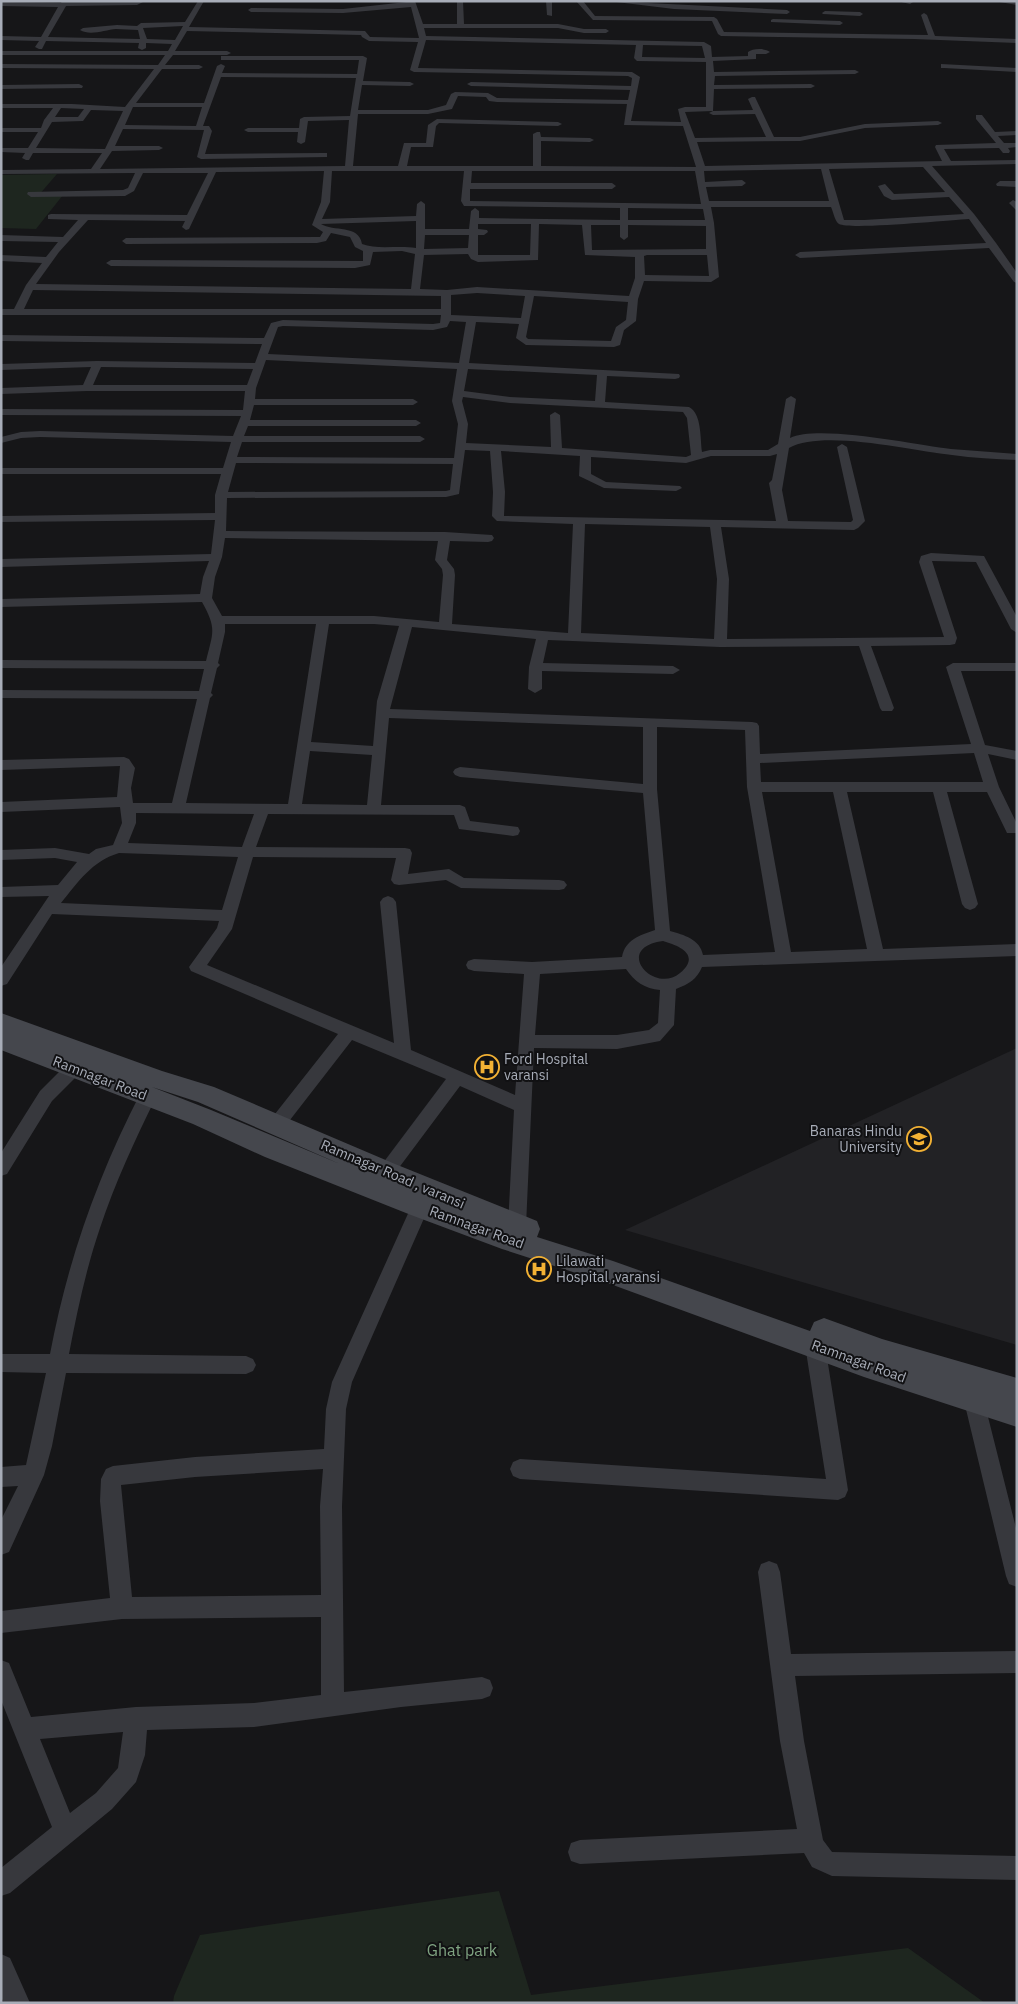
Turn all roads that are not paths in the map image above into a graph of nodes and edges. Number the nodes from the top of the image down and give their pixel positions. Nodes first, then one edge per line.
1 (142, 1) edge
2 (201, 1) edge
3 (255, 1) edge
4 (347, 1) edge
5 (460, 1) edge
6 (549, 1) edge
7 (579, 1) edge
8 (610, 1) edge
9 (714, 1) edge
10 (785, 1) edge
11 (900, 1) edge
12 (997, 1) edge
13 (126, 2) edge
14 (910, 2) edge
15 (64, 3) edge
16 (413, 3) edge
17 (649, 3) edge
18 (856, 3) dead end
19 (1, 4) edge
20 (1016, 5) edge
21 (713, 9) junction
22 (350, 10) junction
23 (331, 11) junction
24 (788, 12) junction
25 (798, 13) dead end
26 (818, 13) dead end
27 (550, 14) dead end
28 (860, 14) junction
29 (924, 15) dead end
30 (248, 16) junction
31 (645, 19) junction
32 (714, 20) junction
33 (724, 20) dead end
34 (762, 20) dead end
35 (200, 21) dead end
36 (791, 21) junction
37 (322, 22) dead end
38 (840, 23) junction
39 (365, 24) dead end
40 (188, 25) junction
41 (420, 26) junction
42 (461, 26) junction
43 (140, 28) junction
44 (49, 30) junction
45 (58, 30) dead end
46 (76, 30) dead end
47 (616, 32) dead end
48 (238, 34) junction
49 (365, 34) junction
50 (711, 34) dead end
51 (721, 34) junction
52 (793, 35) junction
53 (846, 36) junction
54 (932, 37) junction
55 (1, 38) edge
56 (43, 39) junction
57 (423, 39) junction
58 (145, 41) junction
59 (178, 41) junction
60 (187, 41) dead end
61 (1017, 41) edge
62 (640, 44) junction
63 (1, 52) edge
64 (766, 52) dead end
65 (35, 53) junction
66 (227, 53) junction
67 (141, 54) junction
68 (170, 54) junction
69 (708, 60) junction
70 (1, 66) edge
71 (27, 66) junction
72 (944, 66) dead end
73 (133, 67) junction
74 (159, 67) junction
75 (199, 68) dead end
76 (414, 70) junction
77 (1017, 70) edge
78 (855, 72) dead end
79 (711, 74) junction
80 (218, 75) junction
81 (6, 78) edge
82 (360, 80) junction
83 (410, 84) junction
84 (462, 84) dead end
85 (79, 86) dead end
86 (811, 86) dead end
87 (634, 88) junction
88 (711, 88) junction
89 (408, 94) dead end
90 (752, 98) dead end
91 (631, 102) junction
92 (406, 103) dead end
93 (207, 105) junction
94 (1, 106) edge
95 (58, 106) junction
96 (130, 107) junction
97 (89, 108) junction
98 (404, 112) junction
99 (759, 112) junction
100 (713, 114) junction
101 (353, 115) junction
102 (979, 117) dead end
103 (48, 120) junction
104 (938, 123) dead end
105 (558, 124) dead end
106 (687, 124) junction
107 (122, 127) junction
108 (199, 128) junction
109 (1, 130) edge
110 (41, 130) junction
111 (248, 130) dead end
112 (302, 130) junction
113 (1017, 133) edge
114 (992, 134) junction
115 (590, 140) dead end
116 (692, 140) junction
117 (771, 140) junction
118 (301, 142) dead end
119 (1017, 146) edge
120 (159, 148) dead end
121 (1005, 149) junction
122 (1, 150) edge
123 (31, 150) junction
124 (109, 150) junction
125 (270, 155) junction
126 (324, 155) dead end
127 (228, 156) junction
128 (1017, 162) edge
129 (925, 164) junction
130 (948, 164) junction
131 (824, 166) junction
132 (349, 168) junction
133 (402, 168) junction
134 (468, 168) junction
135 (537, 168) junction
136 (328, 169) junction
137 (700, 169) junction
138 (217, 170) junction
139 (268, 170) junction
140 (17, 171) junction
141 (94, 171) junction
142 (140, 171) junction
143 (1, 172) edge
144 (742, 183) dead end
145 (1000, 184) dead end
146 (1017, 184) edge
147 (702, 185) junction
148 (466, 186) junction
149 (612, 186) dead end
150 (882, 186) dead end
151 (31, 194) dead end
152 (952, 194) junction
153 (421, 204) dead end
154 (479, 204) junction
155 (834, 204) junction
156 (624, 205) junction
157 (706, 206) junction
158 (971, 216) junction
159 (51, 217) dead end
160 (85, 218) junction
161 (191, 218) junction
162 (421, 218) junction
163 (316, 221) junction
164 (474, 221) junction
165 (535, 221) junction
166 (586, 222) junction
167 (623, 223) junction
168 (710, 223) junction
169 (328, 231) junction
170 (184, 232) dead end
171 (421, 232) junction
172 (473, 232) junction
173 (492, 232) dead end
174 (624, 237) dead end
175 (1, 238) edge
176 (66, 240) junction
177 (126, 241) dead end
178 (993, 245) junction
179 (367, 249) junction
180 (472, 251) junction
181 (420, 252) junction
182 (712, 252) junction
183 (639, 254) junction
184 (800, 254) dead end
185 (1, 258) edge
186 (47, 260) junction
187 (111, 263) dead end
188 (1012, 269) edge
189 (328, 278) junction
190 (640, 278) junction
191 (1017, 280) edge
192 (31, 287) junction
193 (414, 292) junction
194 (447, 293) junction
195 (530, 293) junction
196 (633, 299) junction
197 (67, 300) junction
198 (18, 311) junction
199 (1, 312) edge
200 (446, 315) junction
201 (471, 320) junction
202 (524, 321) junction
203 (1, 338) edge
204 (268, 340) junction
205 (261, 362) junction
206 (97, 364) junction
207 (1, 367) edge
208 (463, 367) junction
209 (602, 373) junction
210 (138, 376) junction
211 (675, 376) dead end
212 (86, 388) junction
213 (251, 388) junction
214 (1, 391) edge
215 (459, 394) junction
216 (791, 399) dead end
217 (413, 402) dead end
218 (600, 404) junction
219 (1, 412) edge
220 (247, 412) junction
221 (555, 415) dead end
222 (416, 423) dead end
223 (237, 438) junction
224 (420, 439) dead end
225 (1, 440) edge
226 (460, 446) junction
227 (783, 446) junction
228 (842, 447) dead end
229 (495, 448) junction
230 (557, 451) junction
231 (586, 453) junction
232 (770, 453) junction
233 (696, 455) junction
234 (1017, 457) edge
235 (459, 460) junction
236 (230, 466) junction
237 (1, 471) edge
238 (676, 488) dead end
239 (776, 492) junction
240 (221, 494) junction
241 (222, 516) junction
242 (1, 519) edge
243 (579, 521) junction
244 (715, 524) junction
245 (783, 525) junction
246 (220, 534) junction
247 (445, 536) junction
248 (488, 538) dead end
249 (216, 557) junction
250 (1, 562) edge
251 (206, 598) junction
252 (1, 603) edge
253 (323, 619) junction
254 (218, 620) junction
255 (407, 622) junction
256 (445, 626) junction
257 (1017, 628) edge
258 (543, 636) junction
259 (574, 636) junction
260 (720, 643) junction
261 (864, 643) junction
262 (1, 664) edge
263 (213, 665) junction
264 (536, 667) junction
265 (1017, 667) edge
266 (673, 670) dead end
267 (535, 689) dead end
268 (1, 694) edge
269 (206, 695) junction
270 (887, 708) dead end
271 (383, 713) junction
272 (650, 722) junction
273 (304, 746) junction
274 (979, 748) junction
275 (380, 751) junction
276 (1017, 756) edge
277 (753, 759) junction
278 (1, 765) edge
279 (460, 772) dead end
280 (754, 787) junction
281 (839, 787) junction
282 (940, 787) junction
283 (992, 787) junction
284 (650, 789) junction
285 (126, 805) junction
286 (1, 807) edge
287 (178, 807) junction
288 (374, 808) junction
289 (263, 809) junction
290 (294, 809) junction
291 (1012, 829) dead end
292 (513, 831) dead end
293 (119, 848) junction
294 (247, 852) junction
295 (1, 855) edge
296 (89, 859) junction
297 (559, 885) dead end
298 (62, 890) junction
299 (1, 892) edge
300 (388, 902) dead end
301 (970, 904) dead end
302 (48, 908) junction
303 (228, 916) junction
304 (663, 935) junction
305 (1017, 950) edge
306 (876, 954) junction
307 (784, 958) junction
308 (697, 962) junction
309 (631, 963) junction
310 (474, 965) dead end
311 (532, 968) junction
312 (1, 980) edge
313 (668, 984) junction
314 (1, 1022) edge
315 (349, 1032) junction
316 (1, 1040) edge
317 (526, 1041) junction
318 (403, 1054) junction
319 (74, 1068) junction
320 (457, 1077) junction
321 (147, 1097) junction
322 (523, 1106) junction
323 (276, 1124) junction
324 (1, 1169) edge
325 (386, 1172) junction
326 (420, 1207) junction
327 (514, 1233) junction
328 (815, 1345) junction
329 (1, 1362) edge
330 (57, 1362) junction
331 (246, 1365) dead end
332 (1017, 1392) edge
333 (974, 1401) junction
334 (1017, 1414) edge
335 (332, 1458) junction
336 (520, 1469) dead end
337 (1, 1476) edge
338 (34, 1476) junction
339 (1, 1544) edge
340 (769, 1572) dead end
341 (1017, 1576) edge
342 (332, 1606) junction
343 (122, 1608) junction
344 (1, 1622) edge
345 (1017, 1662) edge
346 (783, 1665) junction
347 (1, 1671) edge
348 (482, 1688) dead end
349 (332, 1705) junction
350 (136, 1719) junction
351 (26, 1729) junction
352 (65, 1830) junction
353 (811, 1840) junction
354 (580, 1852) dead end
355 (1017, 1868) edge
356 (1, 1884) edge
357 (1, 1967) edge
358 (17, 2003) edge

1 - 13 street
2 - 40 street
3 - 30 street
4 - 22 street
5 - 42 street
6 - 27 street
7 - 31 street
8 - 17 street
9 - 21 street
10 - 24 street
11 - 14 street
12 - 20 street
13 - 15 street
15 - 19 street
15 - 44 street
16 - 22 street
16 - 41 street
17 - 21 street
17 - 31 street
18 - 28 street
21 - 24 street
21 - 32 street
22 - 23 street
23 - 30 street
23 - 37 street
24 - 25 street
24 - 36 street
26 - 28 street
28 - 38 street
29 - 54 street
30 - 48 street
31 - 32 street
32 - 33 street
32 - 51 street
34 - 36 street
35 - 40 street
36 - 38 street
36 - 52 street
38 - 53 street
39 - 49 street
40 - 43 street
40 - 48 street
40 - 59 street
41 - 42 street
41 - 57 street
42 - 47 street
43 - 46 street
43 - 58 street
44 - 45 street
44 - 56 street
48 - 49 street
49 - 57 street
50 - 51 street
51 - 52 street
52 - 53 street
53 - 54 street
54 - 61 street
55 - 56 street
56 - 58 street
56 - 65 street
57 - 62 street
57 - 76 street
58 - 59 street
58 - 67 street
59 - 60 street
59 - 68 street
62 - 69 street
62 - 69 street
63 - 65 street
64 - 69 street
65 - 67 street
65 - 71 street
66 - 68 street
66 - 80 street
66 - 82 street
67 - 68 street
67 - 73 street
68 - 74 street
69 - 79 street
70 - 81 street
71 - 73 street
71 - 81 street
72 - 77 street
73 - 74 street
74 - 75 street
74 - 96 street
76 - 83 street
76 - 87 street
78 - 79 street
79 - 88 street
80 - 82 street
80 - 93 street
81 - 85 street
82 - 83 street
82 - 101 street
83 - 89 street
84 - 87 street
86 - 88 street
87 - 91 street
88 - 100 street
90 - 99 street
91 - 98 street
91 - 106 street
92 - 98 street
93 - 96 street
93 - 108 street
94 - 95 street
95 - 97 street
95 - 103 street
96 - 97 street
96 - 107 street
97 - 103 street
98 - 101 street
99 - 100 street
99 - 117 street
100 - 106 street
101 - 112 street
101 - 132 street
102 - 114 street
103 - 110 street
104 - 117 street
105 - 133 street
106 - 116 street
107 - 108 street
107 - 124 street
108 - 127 street
109 - 110 street
110 - 123 street
111 - 112 street
112 - 118 street
113 - 114 street
114 - 121 street
115 - 135 street
116 - 117 street
116 - 137 street
119 - 121 street
120 - 124 street
121 - 130 street
122 - 123 street
123 - 124 street
123 - 140 street
124 - 141 street
125 - 126 street
125 - 127 street
125 - 139 street
127 - 138 street
128 - 130 street
129 - 130 street
129 - 131 street
129 - 152 street
131 - 137 street
131 - 155 street
132 - 133 street
132 - 136 street
133 - 134 street
134 - 135 street
134 - 148 street
135 - 137 street
136 - 139 street
136 - 163 street
137 - 147 street
138 - 139 street
138 - 142 street
138 - 161 street
140 - 141 street
140 - 143 street
141 - 142 street
142 - 151 street
144 - 147 street
145 - 146 street
147 - 157 street
148 - 149 street
148 - 154 street
150 - 152 street
152 - 158 street
153 - 162 street
154 - 156 street
154 - 164 street
155 - 157 street
155 - 158 street
156 - 157 street
156 - 167 street
157 - 168 street
158 - 178 street
159 - 160 street
160 - 161 street
160 - 176 street
161 - 170 street
162 - 163 street
162 - 171 street
163 - 169 street
164 - 165 street
164 - 172 street
165 - 166 street
165 - 180 street
166 - 167 street
166 - 183 street
167 - 168 street
167 - 174 street
168 - 182 street
169 - 177 street
169 - 179 street
171 - 172 street
171 - 181 street
172 - 173 street
172 - 180 street
175 - 176 street
176 - 186 street
178 - 184 street
178 - 188 street
179 - 181 street
179 - 189 street
180 - 181 street
181 - 193 street
182 - 183 street
182 - 190 street
183 - 190 street
185 - 186 street
186 - 192 street
187 - 189 street
188 - 191 street
189 - 193 street
189 - 197 street
190 - 196 street
192 - 197 street
192 - 198 street
193 - 194 street
194 - 195 street
194 - 200 street
195 - 196 street
195 - 202 street
196 - 202 street
197 - 198 street
197 - 200 street
198 - 199 street
200 - 201 street
200 - 204 street
201 - 202 street
201 - 208 street
203 - 204 street
204 - 205 street
205 - 208 street
205 - 210 street
205 - 213 street
206 - 207 street
206 - 210 street
206 - 212 street
208 - 209 street
208 - 215 street
209 - 211 street
209 - 218 street
210 - 212 street
210 - 213 street
212 - 214 street
213 - 220 street
215 - 218 street
215 - 226 street
216 - 227 street
217 - 220 street
218 - 233 street
219 - 220 street
220 - 222 street
220 - 223 street
221 - 230 street
223 - 224 street
223 - 225 street
223 - 236 street
226 - 229 street
226 - 235 street
227 - 232 street
227 - 234 street
227 - 239 street
228 - 245 street
229 - 230 street
229 - 243 street
230 - 231 street
231 - 233 street
231 - 238 street
232 - 233 street
232 - 239 street
235 - 236 street
235 - 240 street
236 - 237 street
236 - 240 street
239 - 245 street
240 - 241 street
241 - 242 street
241 - 246 street
243 - 244 street
243 - 259 street
244 - 245 street
244 - 260 street
246 - 247 street
246 - 249 street
247 - 248 street
247 - 256 street
249 - 250 street
249 - 251 street
251 - 252 street
251 - 254 street
253 - 254 street
253 - 255 street
253 - 273 street
254 - 263 street
255 - 256 street
255 - 271 street
256 - 258 street
257 - 261 street
258 - 259 street
258 - 264 street
259 - 260 street
260 - 261 street
261 - 270 street
262 - 263 street
263 - 269 street
264 - 266 street
264 - 267 street
265 - 274 street
268 - 269 street
269 - 287 street
271 - 272 street
271 - 275 street
272 - 277 street
272 - 284 street
273 - 275 street
273 - 290 street
274 - 276 street
274 - 277 street
274 - 283 street
275 - 288 street
277 - 280 street
278 - 285 street
279 - 284 street
280 - 281 street
280 - 307 street
281 - 282 street
281 - 306 street
282 - 283 street
282 - 301 street
283 - 291 street
284 - 304 street
285 - 286 street
285 - 287 street
285 - 293 street
287 - 289 street
288 - 290 street
288 - 292 street
289 - 290 street
289 - 294 street
293 - 294 street
293 - 296 street
294 - 297 street
294 - 303 street
295 - 296 street
296 - 298 street
298 - 299 street
298 - 302 street
300 - 318 street
302 - 303 street
302 - 312 street
303 - 315 street
304 - 308 street
304 - 309 street
305 - 306 street
306 - 307 street
307 - 308 street
308 - 313 street
309 - 311 street
309 - 313 street
310 - 311 street
311 - 317 street
313 - 317 street
314 - 323 main road, Ramnagar Road , varansi
315 - 318 street
315 - 323 street
316 - 319 main road, Ramnagar Road
317 - 322 street
318 - 320 street
319 - 321 main road, Ramnagar Road
319 - 324 street
320 - 322 street
320 - 325 street
321 - 326 main road, Ramnagar Road
321 - 330 street
322 - 327 street
323 - 325 main road, Ramnagar Road , varansi
325 - 327 main road, Ramnagar Road , varansi
326 - 327 main road, Ramnagar Road
326 - 335 street
327 - 328 main road, Ramnagar Road
327 - 332 main road, Ramnagar Road , varansi
328 - 333 main road, Ramnagar Road
328 - 336 street
329 - 330 street
330 - 331 street
330 - 338 street
333 - 334 main road, Ramnagar Road
333 - 341 street
335 - 342 street
335 - 343 street
337 - 338 street
338 - 339 street
340 - 346 street
342 - 343 street
342 - 349 street
343 - 344 street
345 - 346 street
346 - 353 street
347 - 351 street
348 - 349 street
349 - 350 street
350 - 351 street
350 - 352 street
351 - 352 street
352 - 356 street
353 - 354 street
353 - 355 street
357 - 358 street

